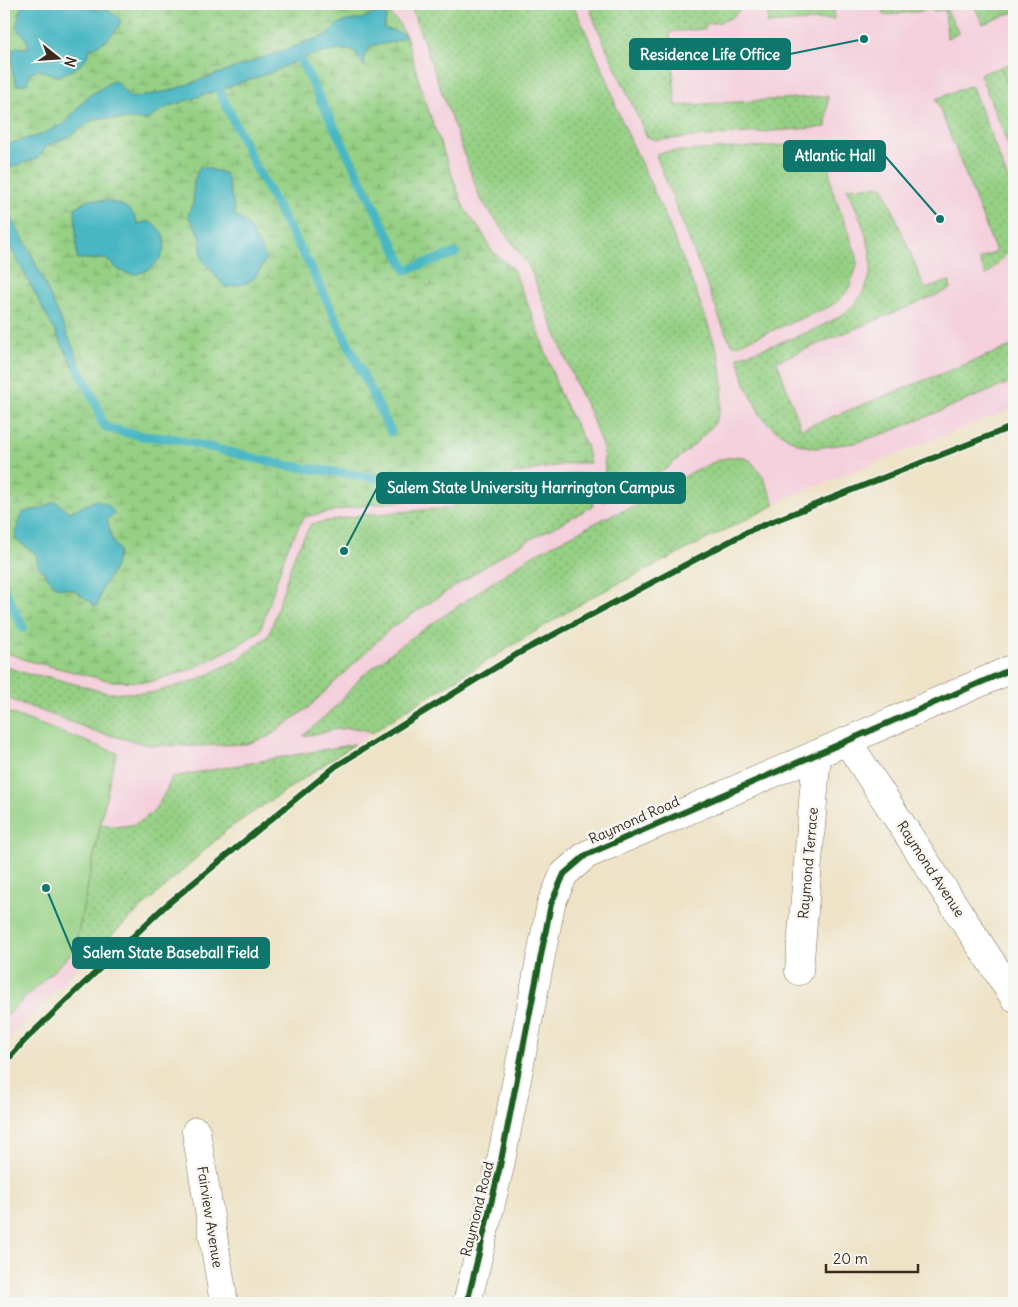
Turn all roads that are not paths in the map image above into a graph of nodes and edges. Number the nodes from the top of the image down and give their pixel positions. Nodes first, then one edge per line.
1 (1014, 668) edge
2 (847, 741) junction
3 (817, 754) junction
4 (799, 972) dead end
5 (1014, 997) edge
6 (196, 1131) dead end
7 (224, 1303) edge
8 (467, 1303) edge

1 - 2 street, Raymond Road
2 - 3 street, Raymond Road
2 - 5 street, Raymond Avenue
3 - 4 street, Raymond Terrace
3 - 8 street, Raymond Road
6 - 7 street, Fairview Avenue

